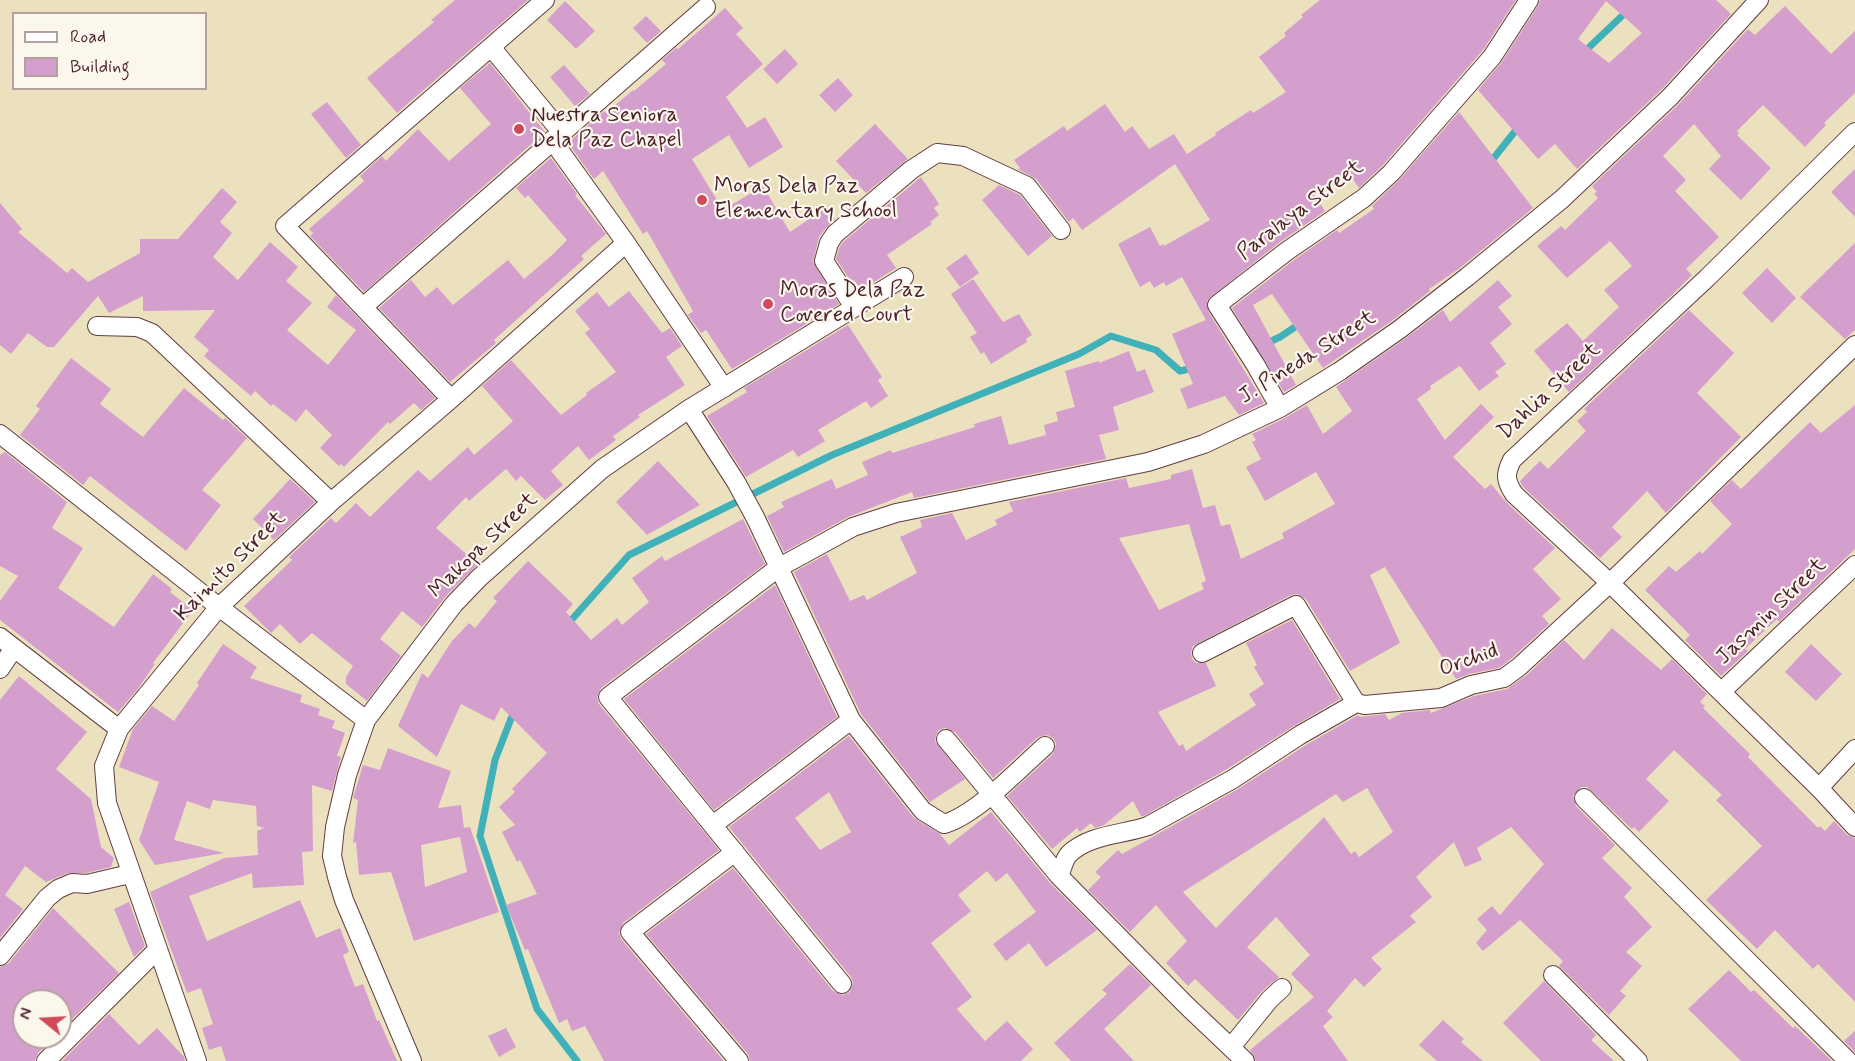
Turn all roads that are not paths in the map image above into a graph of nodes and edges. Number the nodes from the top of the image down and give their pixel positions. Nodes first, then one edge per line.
1 (544, 0) edge
2 (1529, 0) edge
3 (1759, 0) edge
4 (706, 7) dead end
5 (491, 47) junction
6 (1855, 132) edge
7 (557, 137) junction
8 (1061, 230) dead end
9 (626, 243) junction
10 (904, 277) dead end
11 (363, 307) junction
12 (854, 308) junction
13 (97, 326) dead end
14 (1855, 345) edge
15 (724, 387) junction
16 (450, 399) junction
17 (1280, 408) junction
18 (689, 409) junction
19 (0, 434) edge
20 (330, 502) junction
21 (1855, 565) edge
22 (778, 568) junction
23 (1610, 583) junction
24 (219, 607) junction
25 (7, 642) edge
26 (1203, 653) dead end
27 (0, 669) edge
28 (1721, 692) junction
29 (1356, 703) junction
30 (366, 720) junction
31 (851, 720) junction
32 (119, 729) junction
33 (946, 739) dead end
34 (1045, 746) dead end
35 (1855, 749) edge
36 (1818, 788) junction
37 (990, 795) junction
38 (1584, 798) dead end
39 (713, 825) junction
40 (1855, 827) edge
41 (735, 852) junction
42 (130, 874) junction
43 (1059, 876) junction
44 (158, 949) junction
45 (0, 956) edge
46 (1553, 975) dead end
47 (842, 984) dead end
48 (1282, 988) dead end
49 (1231, 1047) junction
50 (193, 1059) edge
51 (46, 1061) edge
52 (412, 1061) edge
53 (739, 1061) edge
54 (1245, 1061) edge
55 (1638, 1061) edge
56 (1848, 1061) edge

1 - 5 street
2 - 17 street, Paralaya Street
3 - 17 street, J. Pineda Street
4 - 7 street
5 - 7 street
5 - 11 street
6 - 23 street, Dahlia Street
7 - 9 street
7 - 11 street
8 - 12 street
9 - 15 street
9 - 16 street, Kaimito Street
10 - 12 street, Makopa Street
11 - 16 street
12 - 15 street, Makopa Street
13 - 20 street
14 - 23 street, Orchid
15 - 18 street, Makopa Street
16 - 20 street, Kaimito Street
17 - 22 street, J. Pineda Street
18 - 22 street
18 - 30 street, Makopa Street
19 - 24 street
20 - 24 street, Kaimito Street
21 - 28 street, Jasmin Street
22 - 31 street
22 - 39 street, J. Pineda Street
23 - 28 street, Dahlia Street
23 - 29 street, Orchid
24 - 30 street
24 - 32 street, Kaimito Street
25 - 27 street
25 - 32 street
26 - 29 street
28 - 36 street, Dahlia Street
29 - 43 street, Orchid
30 - 52 street, Makopa Street
31 - 37 street
31 - 39 street
32 - 42 street, Kaimito Street
33 - 37 street
34 - 37 street
35 - 36 street
36 - 40 street, Dahlia Street
37 - 43 street
38 - 56 street
39 - 41 street
41 - 47 street
41 - 53 street
42 - 44 street, Kaimito Street
42 - 45 street
43 - 49 street
44 - 50 street, Kaimito Street
44 - 51 street
46 - 55 street
48 - 49 street
49 - 54 street

